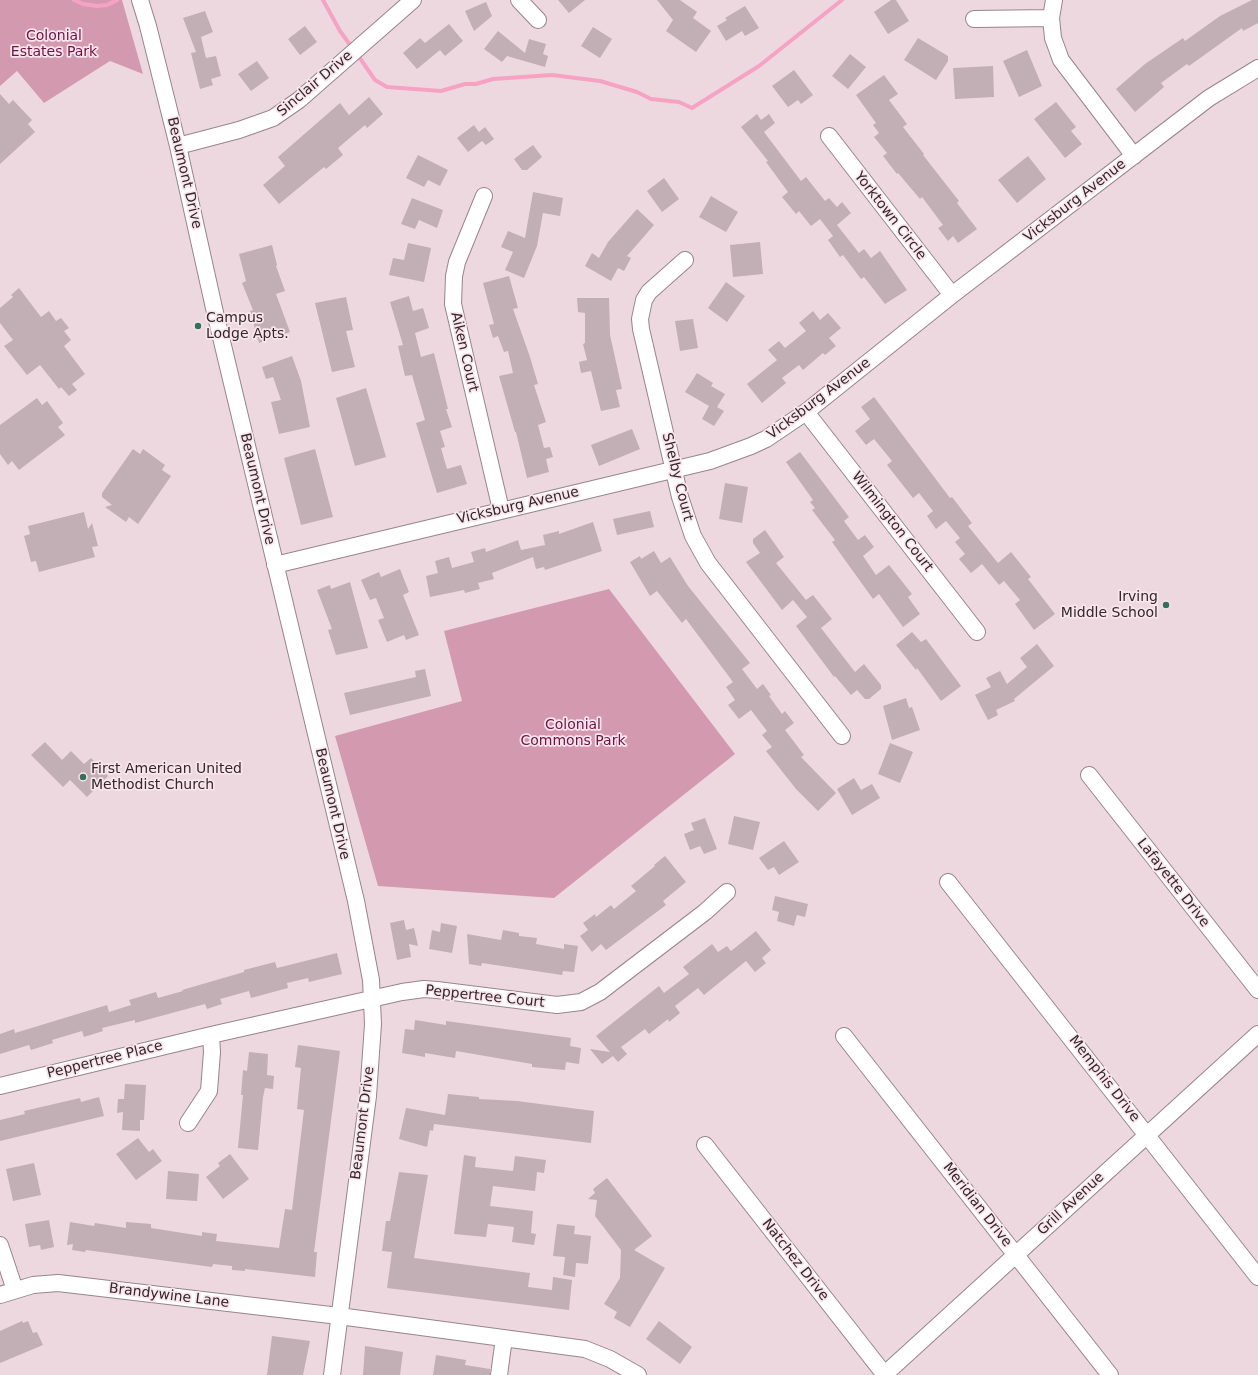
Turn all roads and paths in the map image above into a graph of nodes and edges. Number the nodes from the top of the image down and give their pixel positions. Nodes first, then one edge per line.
1 (413, 0) edge
2 (520, 0) edge
3 (1054, 0) edge
4 (142, 5) edge
5 (1051, 18) junction
6 (974, 19) dead end
7 (538, 20) dead end
8 (1258, 68) edge
9 (829, 136) dead end
10 (178, 146) junction
11 (1134, 156) junction
12 (484, 196) dead end
13 (685, 260) dead end
14 (952, 295) junction
15 (806, 412) junction
16 (674, 469) junction
17 (501, 510) junction
18 (275, 565) junction
19 (977, 632) dead end
20 (842, 736) dead end
21 (1089, 775) dead end
22 (948, 882) dead end
23 (727, 892) dead end
24 (1258, 990) edge
25 (372, 998) junction
26 (1258, 1034) edge
27 (211, 1035) junction
28 (844, 1036) dead end
29 (0, 1086) edge
30 (188, 1123) dead end
31 (1147, 1134) junction
32 (706, 1145) dead end
33 (0, 1245) edge
34 (1016, 1255) junction
35 (1258, 1277) edge
36 (15, 1290) junction
37 (0, 1295) edge
38 (339, 1316) junction
39 (504, 1338) junction
40 (332, 1375) edge
41 (499, 1375) edge
42 (638, 1375) edge
43 (884, 1375) edge
44 (1110, 1375) edge

1 - 10 street, Sinclair Drive
2 - 7 street
3 - 5 street
4 - 10 street, Beaumont Drive
5 - 6 street
5 - 11 street
8 - 11 street, Vicksburg Avenue
9 - 14 street, Yorktown Circle
10 - 18 street, Beaumont Drive
11 - 14 street, Vicksburg Avenue
12 - 17 street, Aiken Court
13 - 16 street, Shelby Court
14 - 15 street, Vicksburg Avenue
15 - 16 street, Vicksburg Avenue
15 - 19 street, Wilmington Court
16 - 17 street, Vicksburg Avenue
16 - 20 street, Shelby Court
17 - 18 street, Vicksburg Avenue
18 - 25 street, Beaumont Drive
21 - 24 street, Lafayette Drive
22 - 31 street, Memphis Drive
23 - 25 street, Peppertree Court
25 - 27 street, Peppertree Court
25 - 38 street, Beaumont Drive
26 - 31 street, Grill Avenue
27 - 29 street, Peppertree Place
27 - 30 street
28 - 34 street, Meridian Drive
31 - 34 street, Grill Avenue
31 - 35 street, Memphis Drive
32 - 43 street, Natchez Drive
33 - 36 street
34 - 43 street, Grill Avenue
34 - 44 street, Meridian Drive
36 - 37 street, Brandywine Lane
36 - 38 street, Brandywine Lane
38 - 39 street
38 - 40 street, Beaumont Drive
39 - 41 street
39 - 42 street

